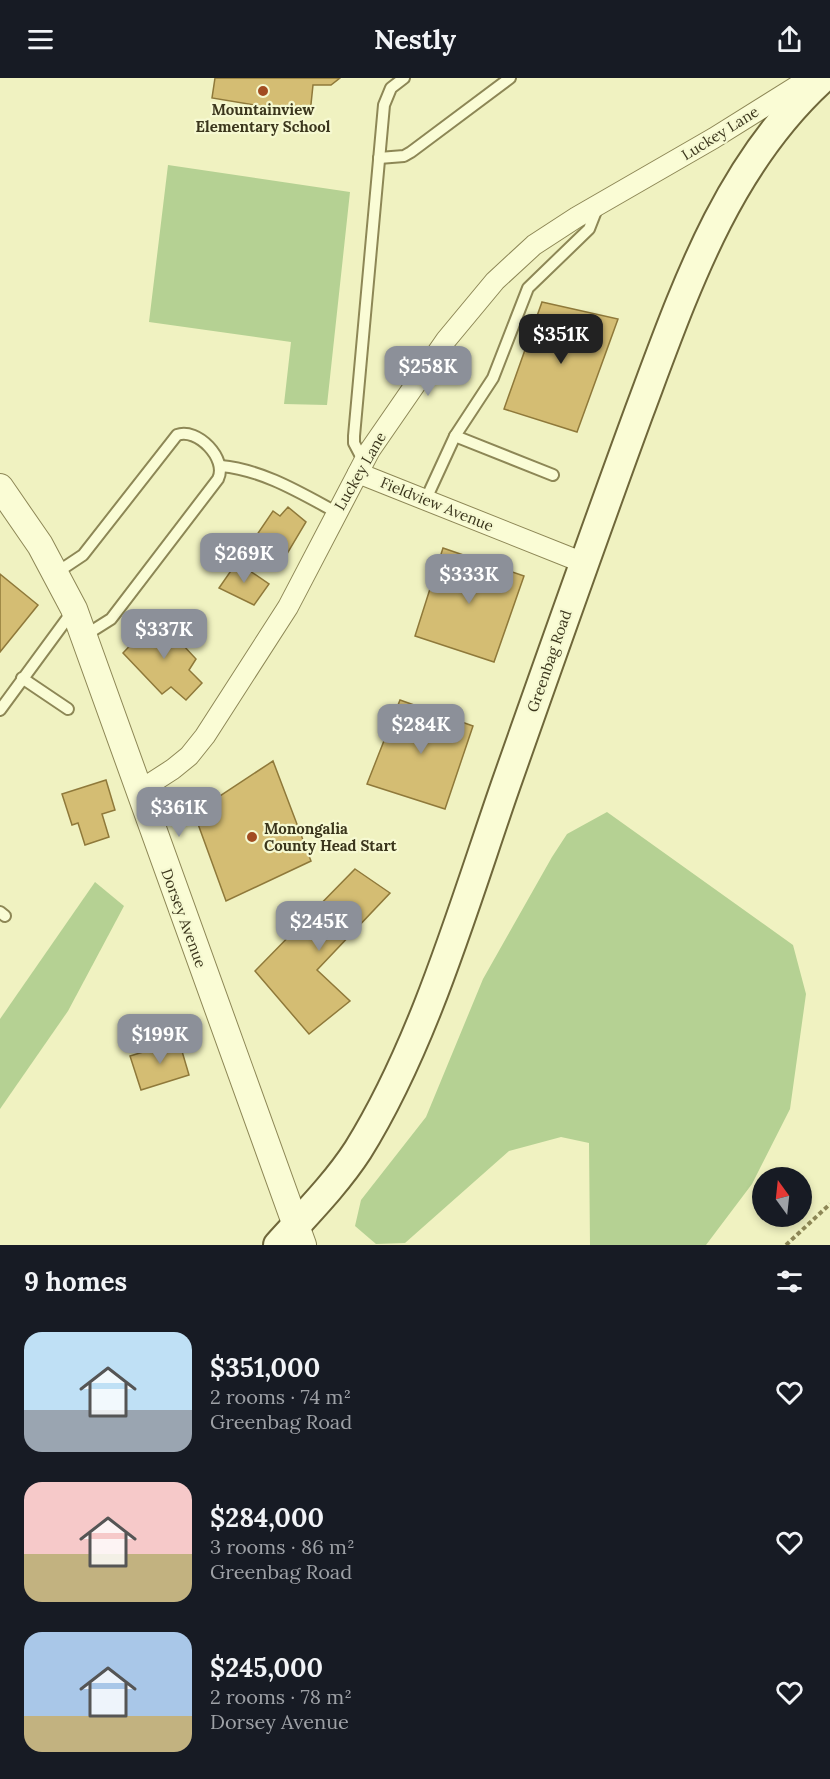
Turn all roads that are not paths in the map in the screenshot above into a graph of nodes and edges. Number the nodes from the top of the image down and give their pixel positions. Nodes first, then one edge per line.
1 (404, 78) edge
2 (510, 78) edge
3 (810, 78) edge
4 (823, 78) edge
5 (379, 158) junction
6 (599, 205) junction
7 (455, 436) junction
8 (221, 466) junction
9 (361, 467) junction
10 (553, 475) dead end
11 (0, 488) edge
12 (426, 499) junction
13 (336, 512) junction
14 (584, 563) junction
15 (56, 573) junction
16 (74, 609) junction
17 (84, 637) junction
18 (22, 678) junction
19 (68, 709) dead end
20 (0, 710) edge
21 (139, 791) junction
22 (292, 1238) edge

1 - 5 lane
2 - 5 lane
3 - 6 street, Luckey Lane
4 - 14 main road, Greenbag Road
5 - 9 lane
6 - 7 lane
6 - 9 street, Luckey Lane
7 - 10 lane
7 - 12 lane
8 - 13 lane
8 - 15 lane
8 - 17 lane
9 - 12 street, Fieldview Avenue
9 - 13 street, Luckey Lane
11 - 15 street, Dorsey Avenue
12 - 14 street, Fieldview Avenue
13 - 21 street, Luckey Lane
14 - 22 main road, Greenbag Road
15 - 16 street, Dorsey Avenue
16 - 17 street, Dorsey Avenue
16 - 18 lane
17 - 21 street, Dorsey Avenue
18 - 19 lane
18 - 20 lane
21 - 22 street, Dorsey Avenue

